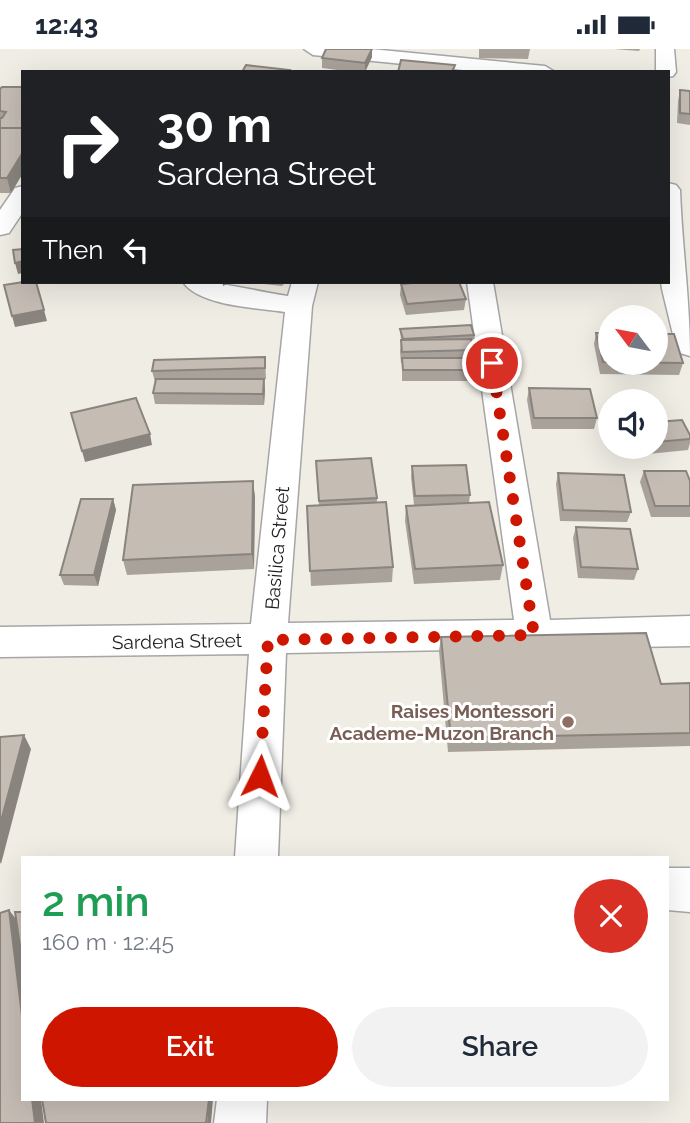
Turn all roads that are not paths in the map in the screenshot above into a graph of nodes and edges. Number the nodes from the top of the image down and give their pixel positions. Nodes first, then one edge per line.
1 (313, 49) edge
2 (665, 49) edge
3 (388, 59) edge
4 (516, 70) edge
5 (669, 70) edge
6 (21, 196) edge
7 (0, 227) edge
8 (670, 263) edge
9 (200, 284) edge
10 (480, 284) edge
11 (302, 294) edge
12 (690, 347) edge
13 (690, 631) edge
14 (534, 635) junction
15 (268, 640) junction
16 (0, 642) edge
17 (256, 856) edge
18 (669, 890) edge
19 (690, 890) edge
20 (242, 1101) edge
21 (240, 1123) edge

1 - 3 street
2 - 5 street
3 - 4 street
6 - 7 street
8 - 12 street
9 - 11 street
10 - 14 street
11 - 15 street, Basilica Street
13 - 14 street, Sardena Street
14 - 15 street, Sardena Street
15 - 16 street, Sardena Street
15 - 17 street, Basilica Street
18 - 19 street
20 - 21 street

